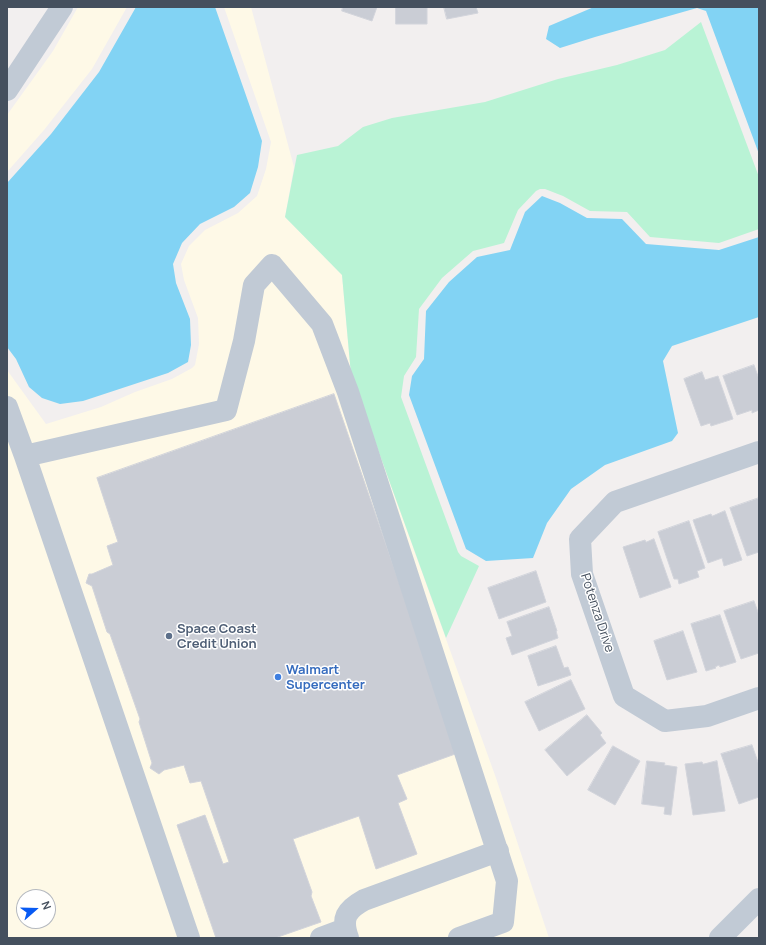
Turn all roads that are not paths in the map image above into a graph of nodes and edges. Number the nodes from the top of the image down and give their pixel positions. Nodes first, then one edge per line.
1 (62, 7) edge
2 (7, 90) edge
3 (7, 407) edge
4 (759, 452) edge
5 (25, 456) junction
6 (759, 698) edge
7 (498, 851) junction
8 (759, 899) edge
9 (347, 934) edge
10 (189, 938) edge
11 (322, 938) edge
12 (459, 938) edge
13 (720, 938) edge

1 - 2 street
3 - 5 street
4 - 6 street, Potenza Drive
5 - 7 street
5 - 10 street
7 - 9 street
7 - 12 street
8 - 13 street
9 - 11 street

